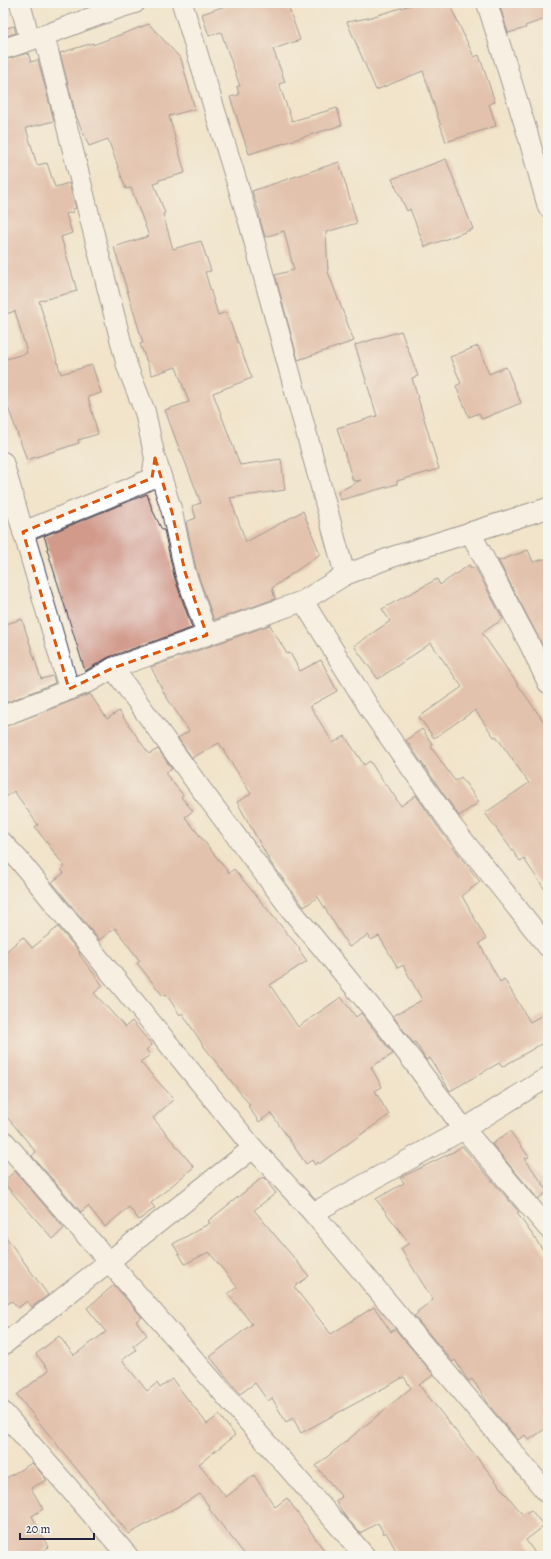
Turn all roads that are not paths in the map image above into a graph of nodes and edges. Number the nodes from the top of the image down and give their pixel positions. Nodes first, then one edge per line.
1 (20, 3) edge
2 (136, 3) edge
3 (182, 3) edge
4 (487, 3) edge
5 (37, 38) junction
6 (3, 49) edge
7 (548, 207) edge
8 (155, 458) junction
9 (3, 462) edge
10 (548, 508) edge
11 (23, 532) junction
12 (470, 532) junction
13 (345, 575) junction
14 (303, 601) junction
15 (207, 635) junction
16 (113, 668) junction
17 (548, 683) edge
18 (69, 689) junction
19 (3, 716) edge
20 (3, 843) edge
21 (548, 947) edge
22 (548, 1077) edge
23 (464, 1129) junction
24 (3, 1140) edge
25 (253, 1148) junction
26 (313, 1213) junction
27 (548, 1228) edge
28 (109, 1261) junction
29 (3, 1345) edge
30 (3, 1412) edge
31 (548, 1494) edge
32 (128, 1556) edge
33 (365, 1556) edge

1 - 5 street
2 - 5 street
3 - 13 street
4 - 7 street
5 - 6 street
5 - 8 street
8 - 11 street
8 - 15 street
9 - 11 street
10 - 12 street
11 - 18 street
12 - 13 street
12 - 17 street
13 - 14 street
14 - 15 street
14 - 21 street
15 - 16 street
16 - 18 street
16 - 23 street
18 - 19 street
20 - 25 street
22 - 23 street
23 - 26 street
23 - 27 street
24 - 28 street
25 - 26 street
25 - 28 street
26 - 31 street
28 - 29 street
28 - 33 street
30 - 32 street

